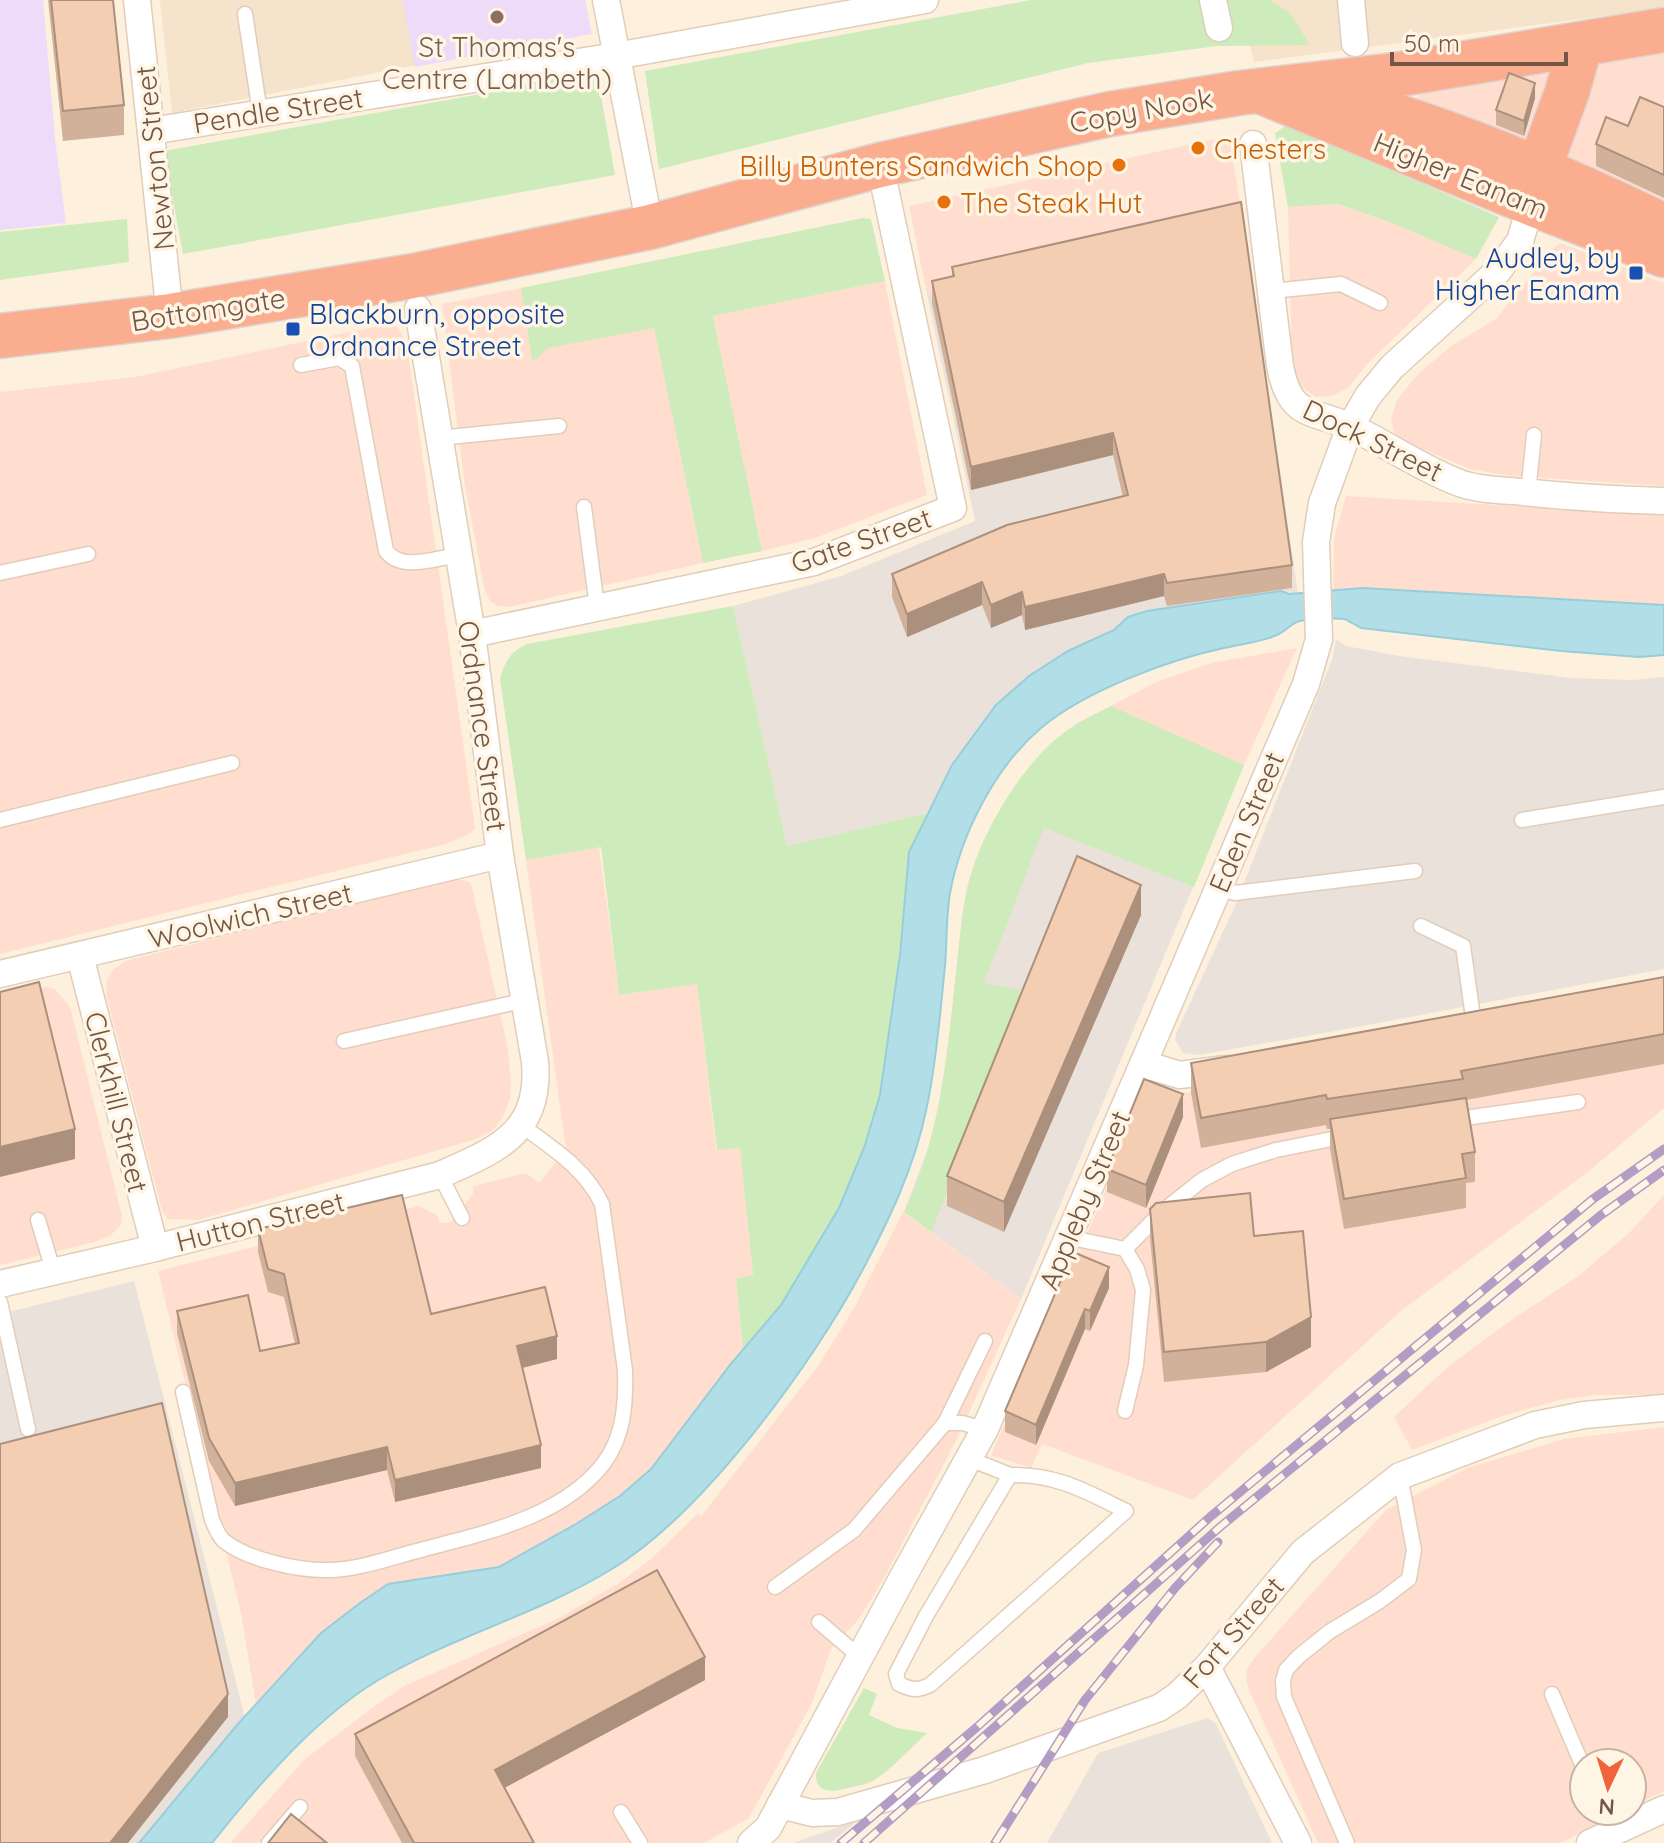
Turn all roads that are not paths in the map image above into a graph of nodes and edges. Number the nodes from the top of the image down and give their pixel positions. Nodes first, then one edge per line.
1 (137, 0) edge
2 (606, 0) edge
3 (925, 0) edge
4 (1213, 0) edge
5 (1351, 0) edge
6 (245, 14) dead end
7 (1219, 28) dead end
8 (1664, 30) edge
9 (1355, 43) dead end
10 (1580, 46) junction
11 (616, 56) junction
12 (1275, 89) junction
13 (260, 113) junction
14 (151, 131) junction
15 (1253, 144) dead end
16 (880, 165) junction
17 (1536, 187) junction
18 (1664, 226) edge
19 (650, 227) junction
20 (1664, 255) edge
21 (1272, 291) junction
22 (1380, 303) dead end
23 (418, 309) dead end
24 (170, 316) junction
25 (0, 336) edge
26 (301, 365) dead end
27 (559, 426) dead end
28 (1350, 427) junction
29 (1534, 435) dead end
30 (439, 438) junction
31 (1528, 493) junction
32 (1664, 501) edge
33 (584, 507) dead end
34 (88, 554) dead end
35 (459, 555) junction
36 (0, 573) edge
37 (597, 607) junction
38 (472, 634) junction
39 (232, 763) dead end
40 (1664, 797) edge
41 (0, 820) edge
42 (1522, 820) dead end
43 (500, 855) junction
44 (1415, 871) dead end
45 (1218, 888) junction
46 (1421, 926) dead end
47 (80, 956) junction
48 (0, 974) edge
49 (526, 1000) junction
50 (1503, 1019) edge
51 (1474, 1024) junction
52 (1443, 1030) edge
53 (344, 1041) dead end
54 (1143, 1064) junction
55 (1243, 1066) edge
56 (1578, 1102) dead end
57 (1431, 1123) edge
58 (517, 1131) junction
59 (1360, 1134) edge
60 (440, 1175) junction
61 (462, 1218) dead end
62 (38, 1220) dead end
63 (1067, 1237) junction
64 (155, 1248) junction
65 (1125, 1249) junction
66 (53, 1270) junction
67 (0, 1284) edge
68 (0, 1302) edge
69 (985, 1341) dead end
70 (183, 1392) dead end
71 (1664, 1408) edge
72 (1125, 1411) dead end
73 (945, 1423) junction
74 (28, 1429) dead end
75 (985, 1429) junction
76 (970, 1459) junction
77 (1010, 1475) junction
78 (1400, 1476) junction
79 (775, 1587) dead end
80 (819, 1622) dead end
81 (860, 1657) junction
82 (1207, 1667) junction
83 (1552, 1694) dead end
84 (1575, 1747) edge
85 (780, 1805) junction
86 (300, 1807) dead end
87 (1664, 1809) edge
88 (621, 1812) dead end
89 (1601, 1829) edge
90 (269, 1843) edge
91 (640, 1843) edge
92 (751, 1843) edge
93 (1298, 1843) edge
94 (1347, 1843) edge

1 - 14 street, Newton Street
2 - 11 street
3 - 11 street, Pendle Street
4 - 7 street
5 - 9 street
6 - 13 lane
8 - 10 highway, Copy Nook
10 - 12 highway, Copy Nook
10 - 17 highway
11 - 13 street, Pendle Street
11 - 19 street
12 - 16 highway, Copy Nook
12 - 17 highway, Higher Eanam
13 - 14 street, Pendle Street
14 - 24 street, Newton Street
15 - 21 street, Dock Street
16 - 19 highway, Copy Nook
16 - 37 street, Gate Street
17 - 18 highway, Higher Eanam
17 - 20 highway, Higher Eanam
17 - 28 street
19 - 24 highway, Bottomgate
21 - 22 lane
21 - 28 street, Dock Street
23 - 30 street, Ordnance Street
24 - 25 highway, Bottomgate
26 - 35 lane
27 - 30 lane
28 - 31 street, Dock Street
28 - 45 street, Eden Street
29 - 31 lane
30 - 35 street, Ordnance Street
31 - 32 street, Dock Street
33 - 37 lane
34 - 36 lane
35 - 38 street, Ordnance Street
37 - 38 street, Gate Street
38 - 43 street, Ordnance Street
39 - 41 lane
40 - 42 lane
43 - 47 street, Woolwich Street
43 - 49 street, Ordnance Street
44 - 45 lane
45 - 54 street, Eden Street
46 - 51 lane
47 - 48 street, Woolwich Street
47 - 64 street, Clerkhill Street
49 - 53 lane
49 - 58 street, Ordnance Street
50 - 51 street
51 - 52 street
54 - 55 street
54 - 63 street, Appleby Street
56 - 57 lane
58 - 60 street, Hutton Street
58 - 70 lane
59 - 65 lane
60 - 61 lane
60 - 64 street, Hutton Street
62 - 66 lane
63 - 65 lane
63 - 75 street, Appleby Street
64 - 66 street, Hutton Street
65 - 72 lane
66 - 67 street, Hutton Street
68 - 74 lane
69 - 73 lane
71 - 78 street, Fort Street
73 - 75 lane
73 - 79 lane
75 - 76 street, Appleby Street
76 - 77 lane
76 - 81 street, Appleby Street
77 - 77 lane
78 - 82 street, Fort Street
78 - 94 lane
80 - 81 lane
81 - 85 street, Appleby Street
82 - 85 street, Fort Street
82 - 93 street
83 - 84 lane
85 - 92 street, Appleby Street
86 - 90 lane
87 - 89 street
88 - 91 lane

